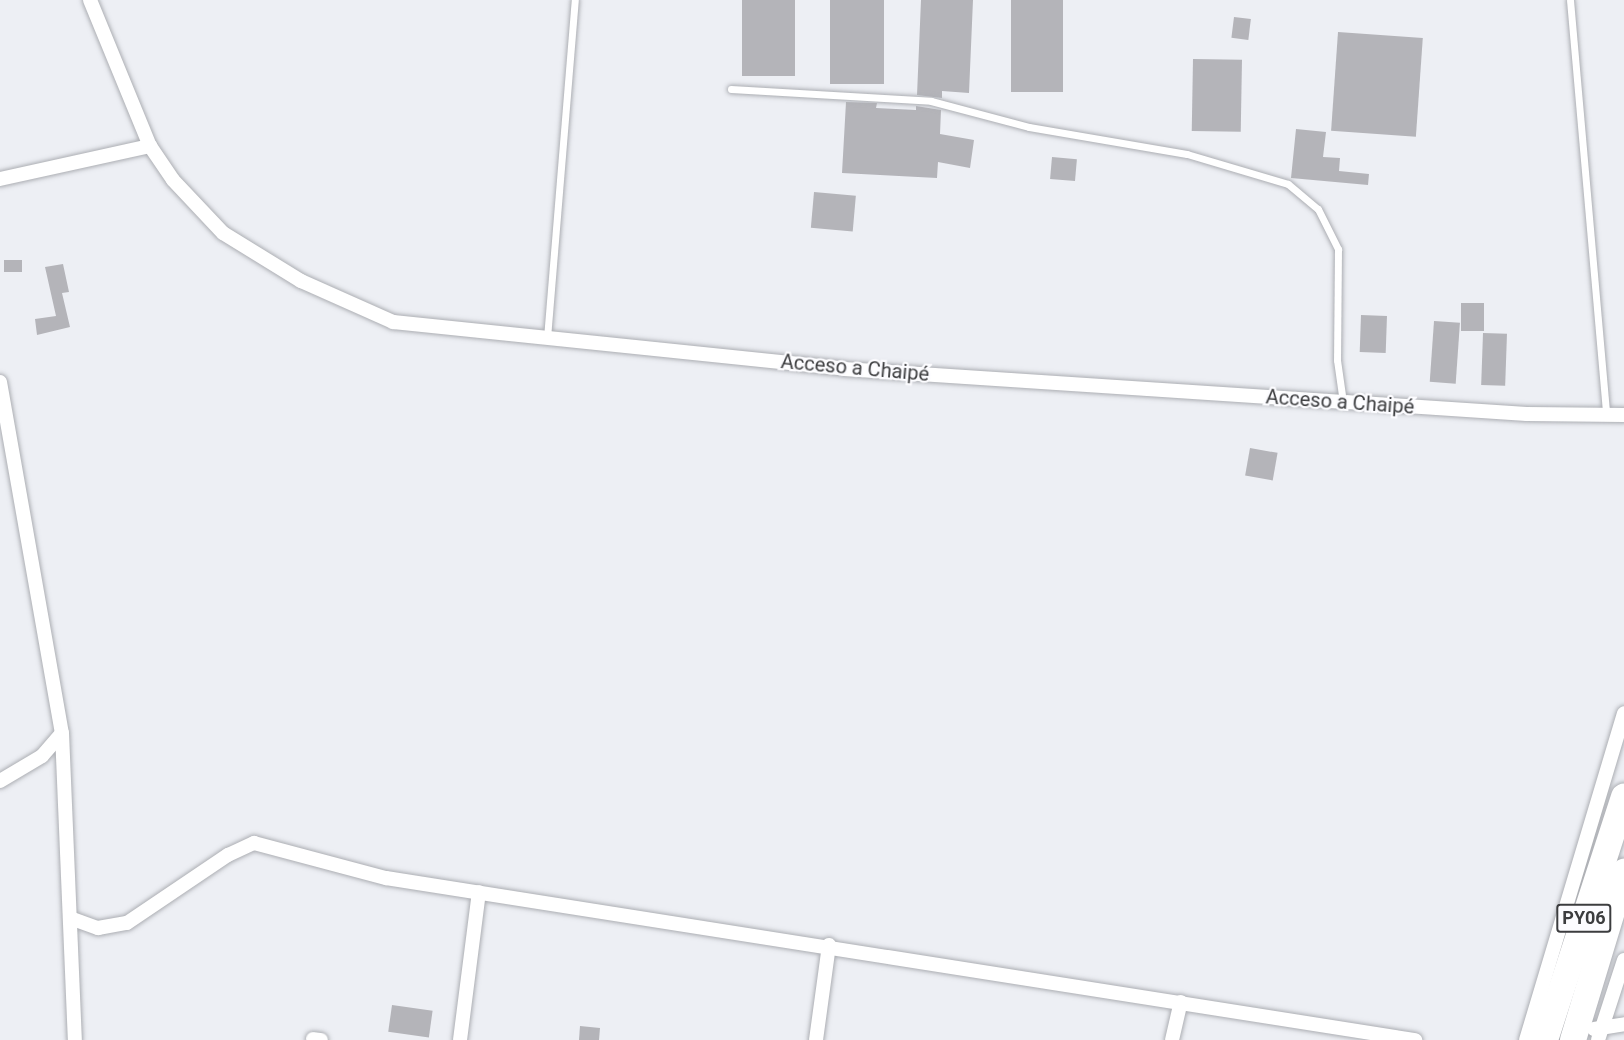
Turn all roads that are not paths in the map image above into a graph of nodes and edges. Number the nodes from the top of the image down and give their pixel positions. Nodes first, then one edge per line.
1 (90, 0) edge
2 (575, 0) edge
3 (1570, 0) edge
4 (732, 89) dead end
5 (150, 146) junction
6 (0, 179) edge
7 (547, 338) junction
8 (0, 381) edge
9 (1343, 402) junction
10 (1606, 415) junction
11 (1624, 415) edge
12 (1624, 713) edge
13 (62, 733) junction
14 (0, 781) edge
15 (1624, 797) edge
16 (1624, 872) edge
17 (479, 892) junction
18 (70, 918) junction
19 (829, 945) junction
20 (1624, 960) edge
21 (1181, 1002) junction
22 (1624, 1024) edge
23 (1548, 1030) edge
24 (1587, 1034) edge
25 (75, 1040) edge
26 (460, 1040) edge
27 (816, 1040) edge
28 (1172, 1040) edge
29 (1415, 1040) edge
30 (1526, 1040) edge

1 - 5 street, Acceso a Chaipé
2 - 7 lane
3 - 10 lane
4 - 9 lane
5 - 6 street
5 - 7 street, Acceso a Chaipé
7 - 9 street, Acceso a Chaipé
8 - 13 street
9 - 10 street, Acceso a Chaipé
10 - 11 street, Acceso a Chaipé
12 - 30 street
13 - 14 street
13 - 18 street
15 - 23 highway, PY06
16 - 24 highway, PY06
17 - 18 street
17 - 19 street
17 - 26 street
18 - 25 street
19 - 21 street
19 - 27 street
20 - 24 street
21 - 28 street
21 - 29 street
22 - 24 street
23 - 24 street

